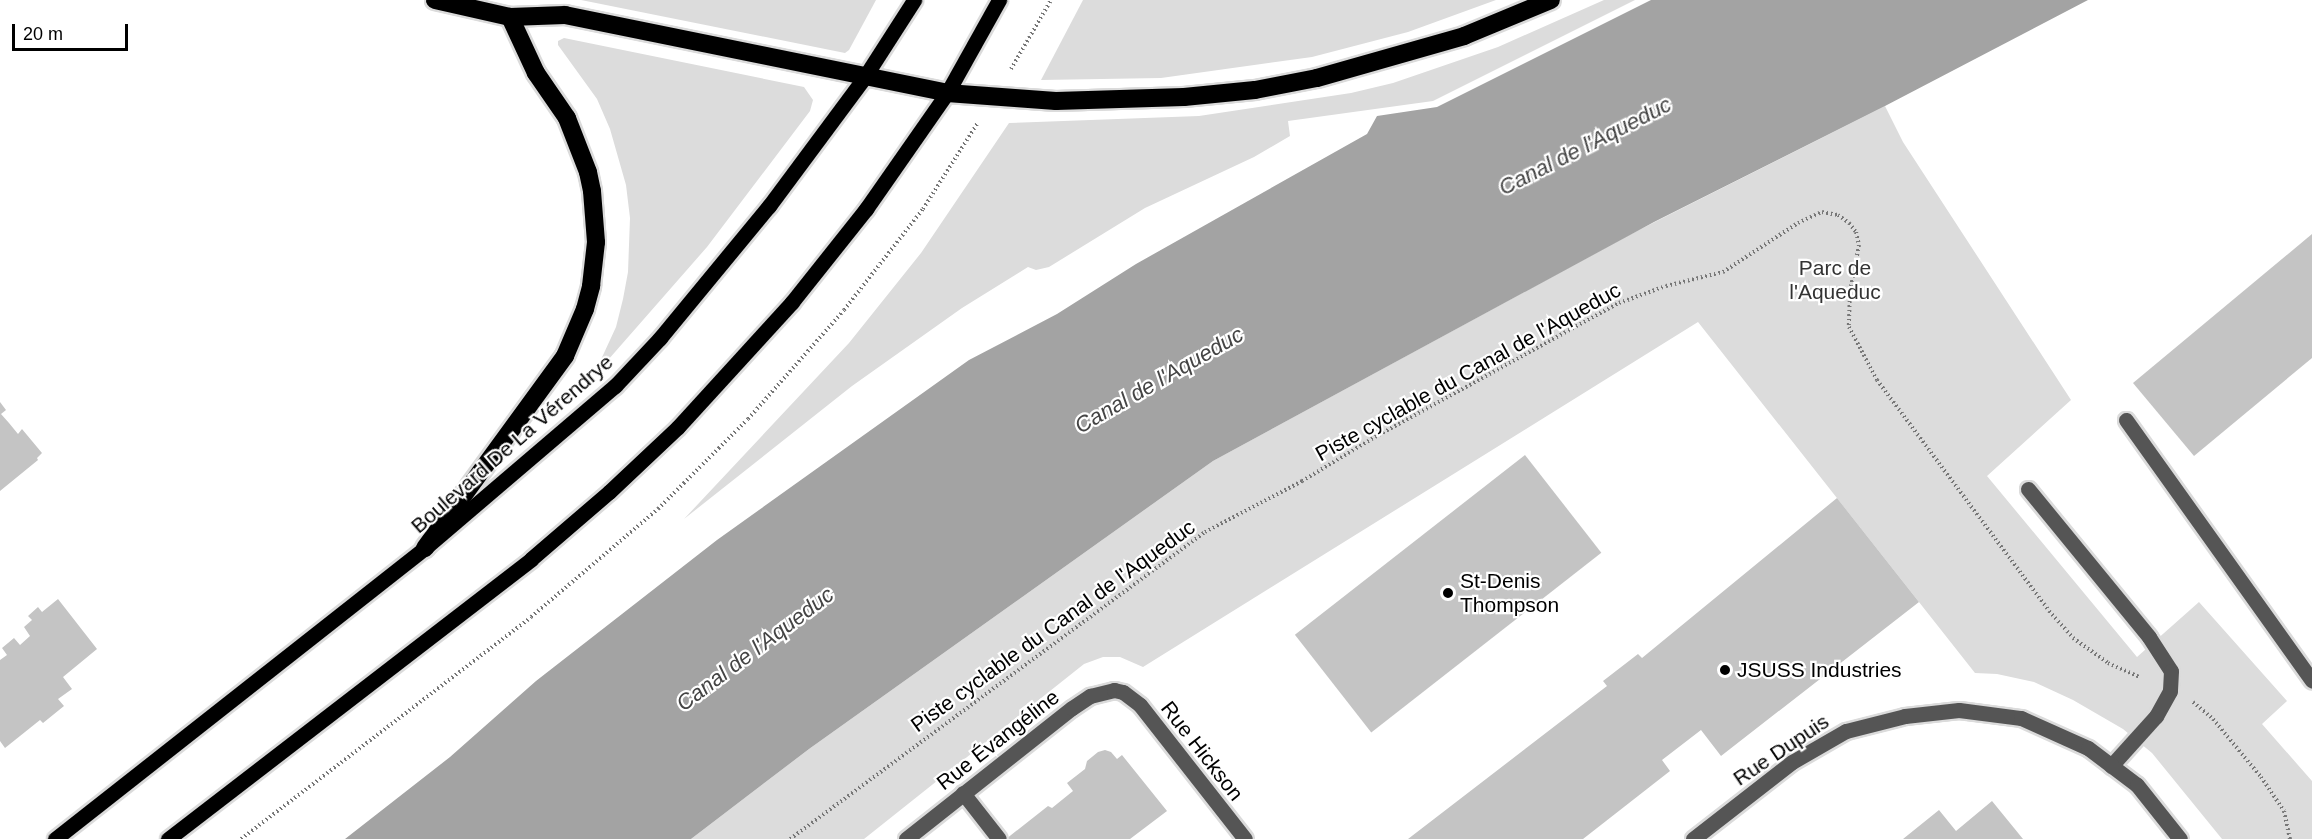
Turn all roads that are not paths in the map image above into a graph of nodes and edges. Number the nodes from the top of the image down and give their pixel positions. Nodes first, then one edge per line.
1 (435, 0) edge
2 (914, 0) edge
3 (999, 0) edge
4 (1551, 0) edge
5 (510, 17) junction
6 (864, 78) junction
7 (946, 93) junction
8 (2126, 420) dead end
9 (2028, 489) dead end
10 (425, 548) junction
11 (2312, 681) edge
12 (1123, 692) joint
13 (2111, 766) junction
14 (963, 793) junction
15 (55, 839) edge
16 (168, 839) edge
17 (906, 839) edge
18 (999, 839) edge
19 (1245, 839) edge
20 (1693, 839) edge
21 (2181, 839) edge

1 - 5 highway
2 - 6 main road, Boulevard De La Vérendrye
3 - 7 main road
4 - 7 highway
5 - 6 highway
5 - 10 highway
6 - 7 highway
6 - 10 main road, Boulevard De La Vérendrye
7 - 16 main road
8 - 11 street
9 - 13 street
10 - 15 main road, Boulevard De La Vérendrye
12 - 14 street, Rue Évangéline
12 - 19 street, Rue Hickson
13 - 20 street, Rue Dupuis
13 - 21 street, Rue Dupuis
14 - 17 street, Rue Évangéline
14 - 18 street

